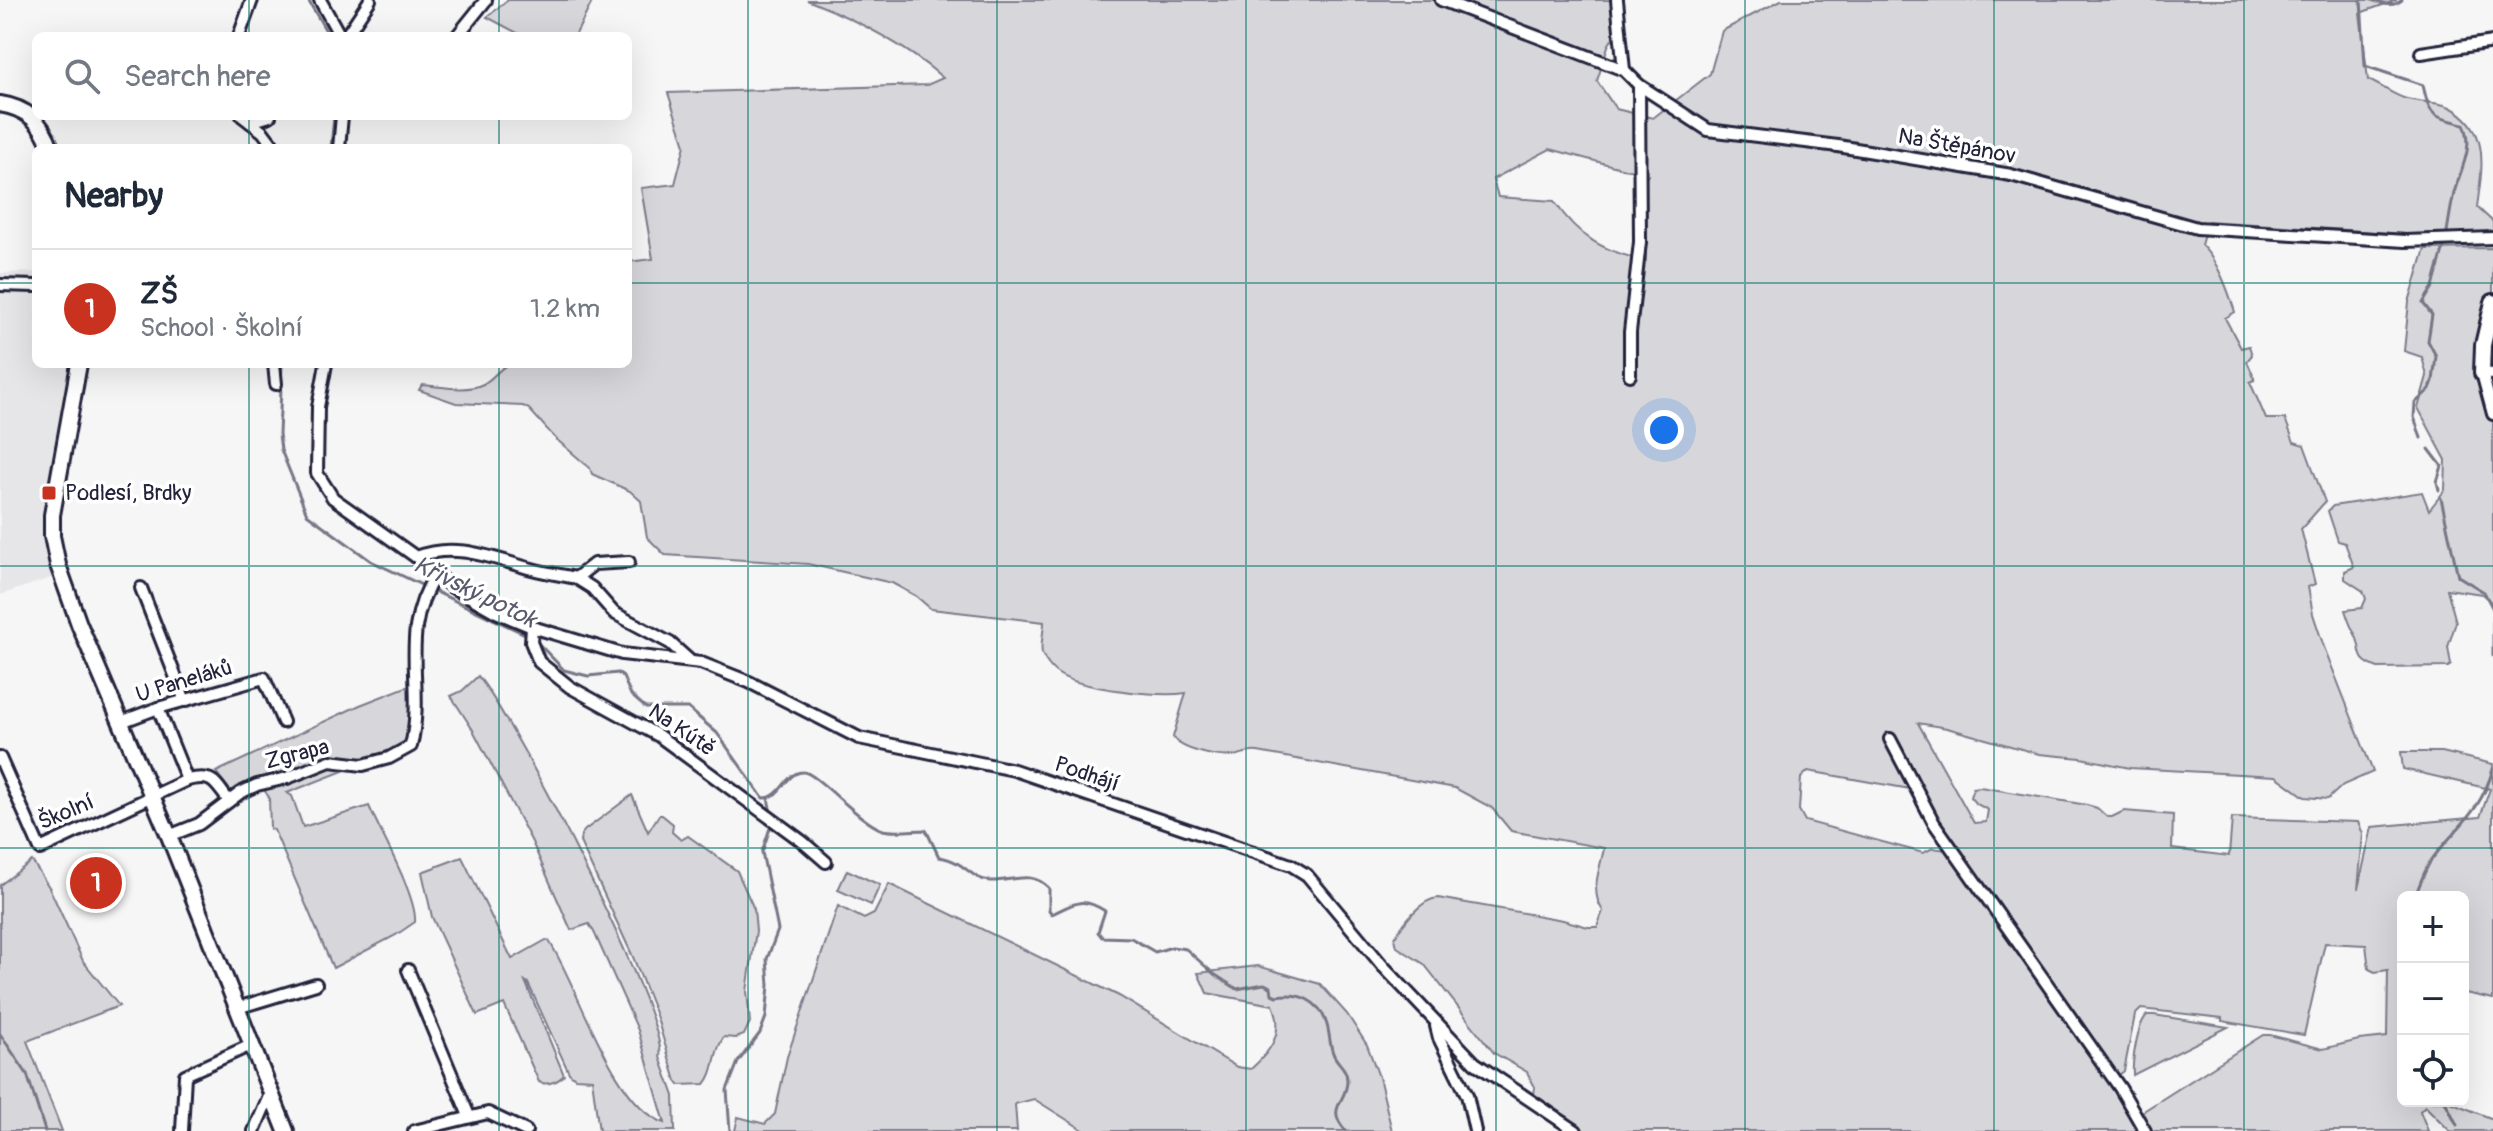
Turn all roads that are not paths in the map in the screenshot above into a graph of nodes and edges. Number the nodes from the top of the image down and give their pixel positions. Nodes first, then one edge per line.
1 (252, 0) edge
2 (320, 0) edge
3 (370, 0) edge
4 (486, 0) edge
5 (1441, 0) edge
6 (1617, 0) edge
7 (240, 32) edge
8 (340, 32) edge
9 (346, 32) edge
10 (460, 32) edge
11 (2493, 42) edge
12 (2421, 53) dead end
13 (1624, 70) junction
14 (1639, 85) junction
15 (0, 104) edge
16 (30, 109) edge
17 (37, 120) edge
18 (247, 120) edge
19 (342, 120) edge
20 (49, 144) edge
21 (272, 144) edge
22 (339, 144) edge
23 (2493, 238) edge
24 (0, 285) edge
25 (32, 286) edge
26 (2493, 302) edge
27 (2485, 336) junction
28 (2493, 352) edge
29 (78, 368) edge
30 (274, 368) edge
31 (325, 368) edge
32 (2488, 373) edge
33 (1630, 375) dead end
34 (276, 384) dead end
35 (2493, 414) edge
36 (416, 557) junction
37 (629, 562) dead end
38 (436, 574) junction
39 (576, 578) junction
40 (141, 588) dead end
41 (531, 634) junction
42 (691, 661) junction
43 (185, 701) junction
44 (158, 708) junction
45 (121, 722) junction
46 (283, 722) dead end
47 (1890, 739) dead end
48 (0, 758) edge
49 (187, 780) junction
50 (151, 795) junction
51 (229, 801) junction
52 (169, 836) junction
53 (826, 862) dead end
54 (408, 970) dead end
55 (316, 984) dead end
56 (237, 1008) junction
57 (1435, 1024) junction
58 (251, 1045) junction
59 (270, 1094) junction
60 (469, 1116) junction
61 (182, 1131) edge
62 (254, 1131) edge
63 (286, 1131) edge
64 (414, 1131) edge
65 (526, 1131) edge
66 (1475, 1131) edge
67 (1576, 1131) edge
68 (2145, 1131) edge

1 - 7 street
2 - 8 street
3 - 9 street
4 - 10 street
5 - 13 street, Na Štěpánov
6 - 13 street
11 - 12 street
13 - 14 street, Na Štěpánov
14 - 23 street, Na Štěpánov
14 - 33 street
15 - 16 street
17 - 20 street
18 - 21 street
19 - 22 street
24 - 25 street
26 - 27 street
27 - 28 street
27 - 32 street
29 - 45 street
30 - 34 street
31 - 36 street, Podhájí
32 - 35 street
36 - 38 street, Podhájí
36 - 39 street
37 - 39 street
38 - 41 street, Podhájí
38 - 51 street, Zgrapa
39 - 42 street
40 - 43 street
41 - 42 street, Podhájí
41 - 53 street, Na Kútě
42 - 57 street, Podhájí
43 - 44 street, U Paneláků
43 - 46 street, U Paneláků
44 - 45 street, U Paneláků
44 - 49 street
45 - 50 street
47 - 68 street
48 - 50 street, Školní
49 - 50 street
49 - 51 street
50 - 52 street
51 - 52 street, Zgrapa
52 - 56 street
54 - 60 street
55 - 56 street
56 - 58 street
57 - 66 street
57 - 67 street, Podhájí
58 - 59 street
58 - 61 street
59 - 62 street
59 - 63 street
60 - 64 street
60 - 65 street

